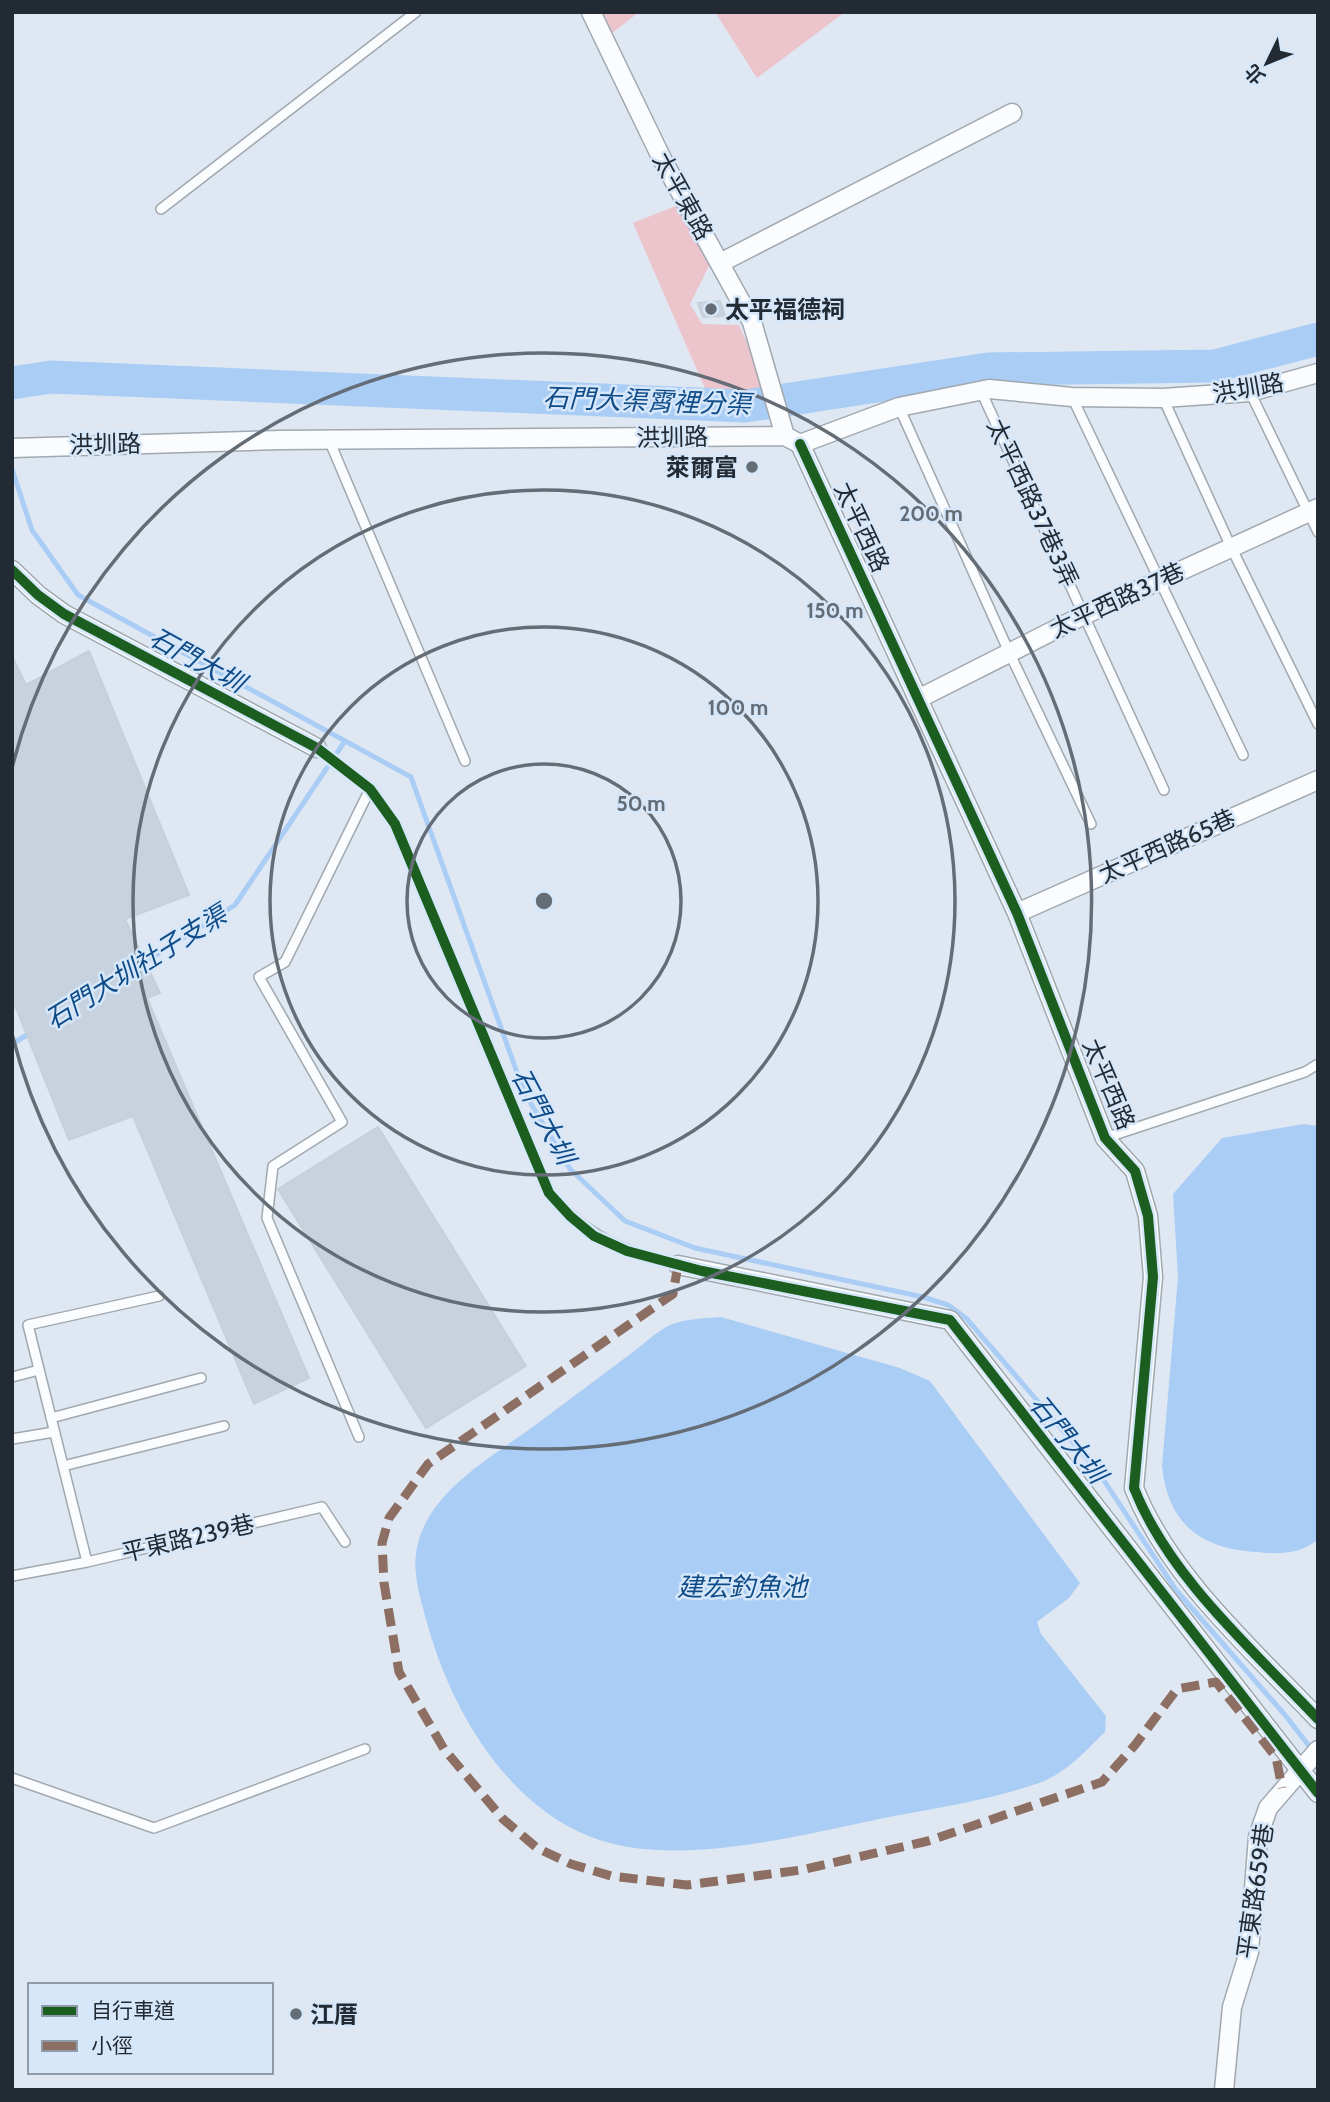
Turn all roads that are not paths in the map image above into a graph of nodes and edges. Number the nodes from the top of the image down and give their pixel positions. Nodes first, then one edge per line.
1 (416, 12) edge
2 (591, 12) edge
3 (1012, 113) dead end
4 (161, 209) dead end
5 (720, 263) junction
6 (1318, 373) edge
7 (981, 391) junction
8 (1250, 392) junction
9 (1072, 397) junction
10 (1163, 398) junction
11 (899, 407) junction
12 (329, 440) junction
13 (793, 440) junction
14 (16, 447) edge
15 (1313, 511) edge
16 (1318, 532) edge
17 (1231, 547) junction
18 (12, 570) edge
19 (1159, 580) junction
20 (1084, 615) junction
21 (1009, 652) junction
22 (920, 698) junction
23 (1318, 724) edge
24 (317, 748) joint
25 (1243, 755) dead end
26 (465, 761) dead end
27 (1318, 780) edge
28 (370, 789) junction
29 (1164, 790) dead end
30 (1091, 824) dead end
31 (1017, 913) junction
32 (1318, 1064) edge
33 (1105, 1138) junction
34 (678, 1265) joint
35 (159, 1296) dead end
36 (39, 1370) junction
37 (12, 1377) edge
38 (201, 1378) dead end
39 (51, 1418) junction
40 (224, 1426) dead end
41 (54, 1432) junction
42 (359, 1437) dead end
43 (12, 1439) edge
44 (63, 1466) junction
45 (345, 1542) dead end
46 (87, 1562) junction
47 (12, 1576) edge
48 (1318, 1719) edge
49 (365, 1749) dead end
50 (1307, 1761) edge
51 (12, 1778) edge
52 (1318, 1793) edge
53 (1224, 2090) edge

1 - 4 lane
2 - 5 street, 太平東路
3 - 5 street
5 - 13 street, 太平東路
6 - 8 street, 洪圳路
7 - 9 street, 洪圳路
7 - 11 street, 洪圳路
7 - 20 lane, 太平西路37巷3弄
8 - 10 street, 洪圳路
8 - 15 lane
9 - 10 street, 洪圳路
9 - 19 lane
10 - 17 lane
11 - 13 street, 洪圳路
11 - 21 lane
12 - 13 street, 洪圳路
12 - 14 street, 洪圳路
12 - 26 lane
13 - 22 street, 太平西路
15 - 16 lane
15 - 17 street, 太平西路37巷
17 - 19 street, 太平西路37巷
17 - 23 lane
18 - 24 street
19 - 20 street, 太平西路37巷
19 - 25 lane
20 - 21 street, 太平西路37巷
20 - 29 lane, 太平西路37巷3弄
21 - 22 street, 太平西路37巷
21 - 30 lane
22 - 31 street, 太平西路
24 - 28 lane
27 - 31 street, 太平西路65巷
28 - 34 lane
28 - 42 lane
31 - 33 street, 太平西路
32 - 33 lane
33 - 48 street, 太平西路
34 - 50 street
35 - 36 lane
36 - 37 lane
36 - 39 lane
38 - 39 lane
39 - 41 lane
40 - 44 lane
41 - 43 lane
41 - 44 lane
44 - 46 lane
45 - 46 lane, 平東路239巷
46 - 47 lane, 平東路239巷
49 - 51 lane
50 - 52 street
50 - 53 street, 平東路659巷

